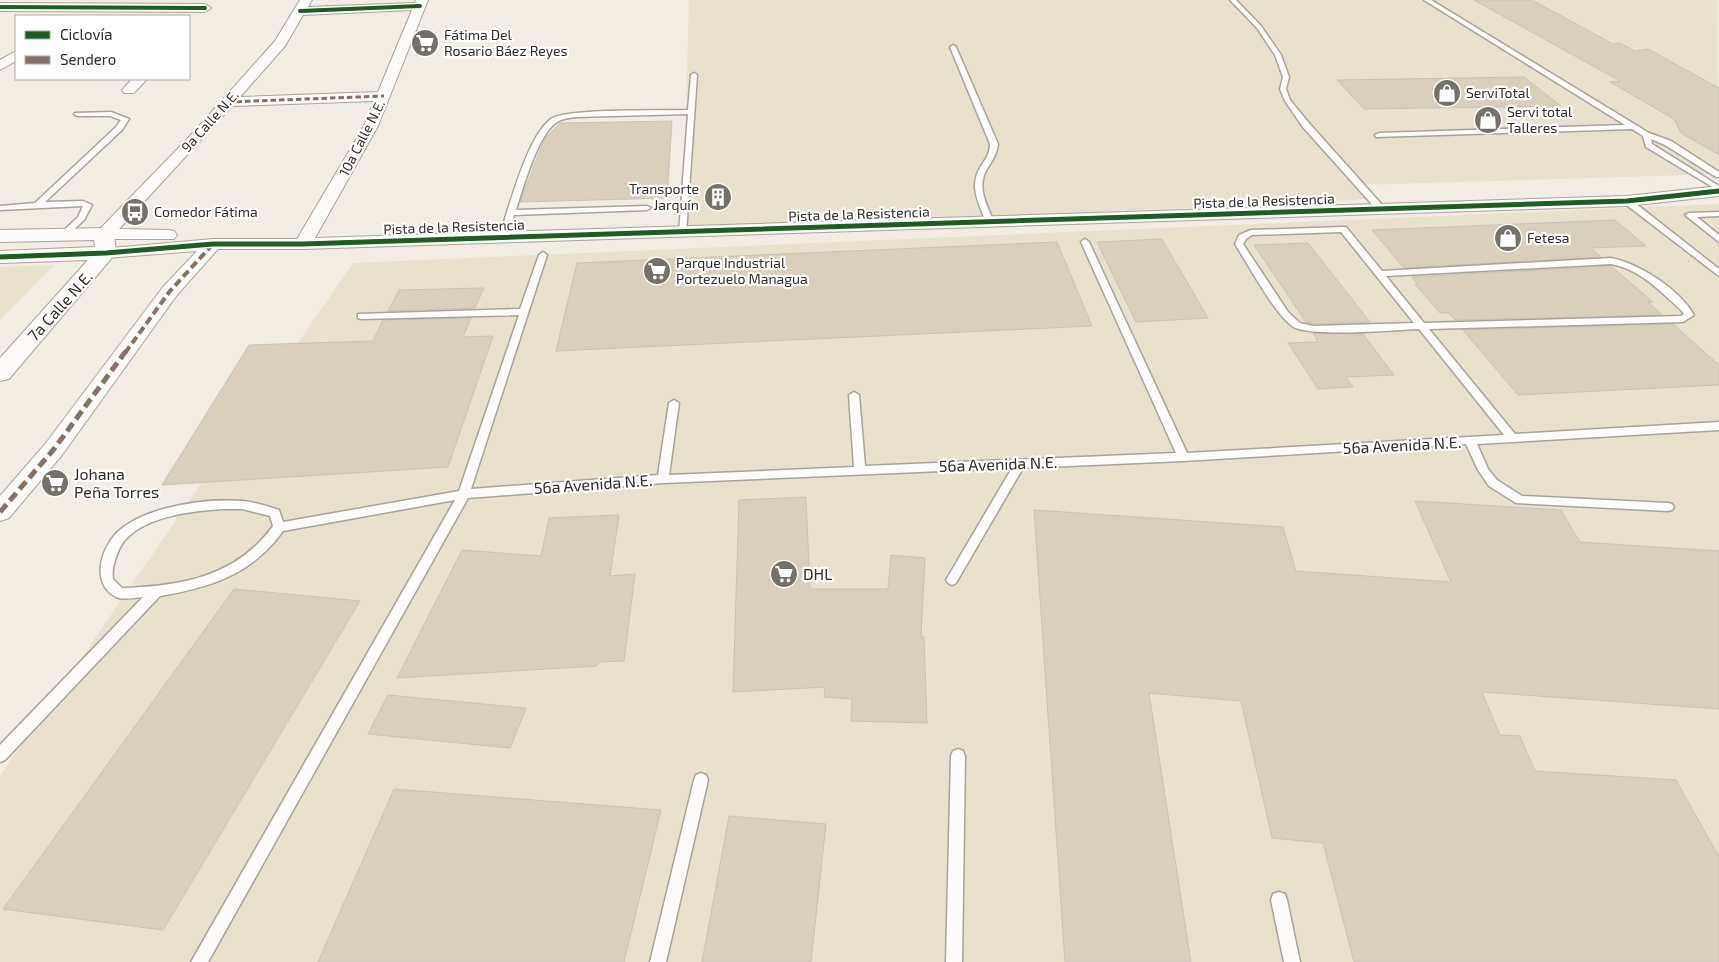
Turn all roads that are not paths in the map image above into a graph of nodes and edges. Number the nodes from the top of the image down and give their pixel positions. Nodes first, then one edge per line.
1 (6, 0) edge
2 (104, 0) edge
3 (1233, 0) edge
4 (1427, 0) edge
5 (421, 3) edge
6 (209, 4) edge
7 (0, 5) edge
8 (303, 5) edge
9 (93, 7) junction
10 (80, 15) edge
11 (194, 20) dead end
12 (953, 47) dead end
13 (10, 56) edge
14 (0, 66) edge
15 (694, 75) dead end
16 (139, 80) edge
17 (129, 90) dead end
18 (384, 96) junction
19 (228, 102) junction
20 (691, 112) junction
21 (77, 114) dead end
22 (1635, 127) junction
23 (1379, 135) dead end
24 (1646, 135) junction
25 (1719, 175) edge
26 (1719, 190) edge
27 (1627, 201) junction
28 (37, 204) junction
29 (0, 208) edge
30 (647, 208) dead end
31 (1381, 209) junction
32 (511, 213) junction
33 (1719, 214) edge
34 (990, 222) junction
35 (683, 232) junction
36 (63, 235) junction
37 (0, 236) edge
38 (503, 237) junction
39 (1719, 238) edge
40 (1085, 242) dead end
41 (105, 244) junction
42 (213, 244) junction
43 (303, 244) junction
44 (543, 255) dead end
45 (0, 257) edge
46 (1719, 261) edge
47 (1705, 262) junction
48 (1719, 273) edge
49 (1380, 274) junction
50 (525, 312) junction
51 (361, 316) dead end
52 (1422, 326) junction
53 (0, 373) edge
54 (854, 395) dead end
55 (674, 404) dead end
56 (1719, 426) edge
57 (1512, 438) junction
58 (1470, 441) junction
59 (1183, 456) junction
60 (1020, 464) junction
61 (860, 470) junction
62 (663, 479) junction
63 (464, 494) junction
64 (1668, 507) dead end
65 (0, 512) edge
66 (279, 526) junction
67 (952, 580) dead end
68 (156, 592) junction
69 (0, 755) edge
70 (958, 756) dead end
71 (701, 780) dead end
72 (1279, 900) dead end
73 (199, 962) edge
74 (658, 962) edge
75 (954, 962) edge
76 (1292, 962) edge

1 - 7 street
2 - 9 street
3 - 31 lane
4 - 22 lane
5 - 8 street
5 - 18 street, 10a Calle N.E.
6 - 9 street
6 - 11 street
7 - 9 street
8 - 19 street, 9a Calle N.E.
9 - 10 street
12 - 34 lane
13 - 14 street
15 - 20 lane
16 - 17 street
18 - 19 street
18 - 43 street, 10a Calle N.E.
19 - 41 street, 9a Calle N.E.
20 - 32 lane
20 - 35 lane
21 - 28 lane
22 - 23 lane
22 - 24 lane
24 - 25 lane
24 - 26 lane
26 - 27 street, Pista de la Resistencia
27 - 31 street, Pista de la Resistencia
27 - 47 lane
28 - 29 lane
28 - 36 lane
30 - 32 lane
31 - 34 street, Pista de la Resistencia
32 - 38 lane
33 - 39 lane
34 - 35 street, Pista de la Resistencia
35 - 38 street, Pista de la Resistencia
36 - 37 street, Pista de la Resistencia
36 - 41 street, Pista de la Resistencia
38 - 43 street, Pista de la Resistencia
40 - 59 lane
41 - 42 street, Pista de la Resistencia
41 - 45 street, Pista de la Resistencia
41 - 53 street, 7a Calle N.E.
42 - 43 street, Pista de la Resistencia
42 - 65 street
44 - 50 lane
46 - 47 lane
47 - 48 lane
49 - 52 lane
49 - 52 lane
49 - 52 lane
50 - 51 lane
50 - 63 lane
52 - 57 lane
54 - 61 lane
55 - 62 lane
56 - 57 lane, 56a Avenida N.E.
57 - 58 lane, 56a Avenida N.E.
58 - 59 lane, 56a Avenida N.E.
58 - 64 lane
59 - 60 lane, 56a Avenida N.E.
60 - 61 lane, 56a Avenida N.E.
60 - 67 lane
61 - 62 lane, 56a Avenida N.E.
62 - 63 lane, 56a Avenida N.E.
63 - 66 lane, 56a Avenida N.E.
63 - 73 lane
66 - 68 lane
66 - 68 lane
68 - 69 lane
70 - 75 lane
71 - 74 lane
72 - 76 lane

